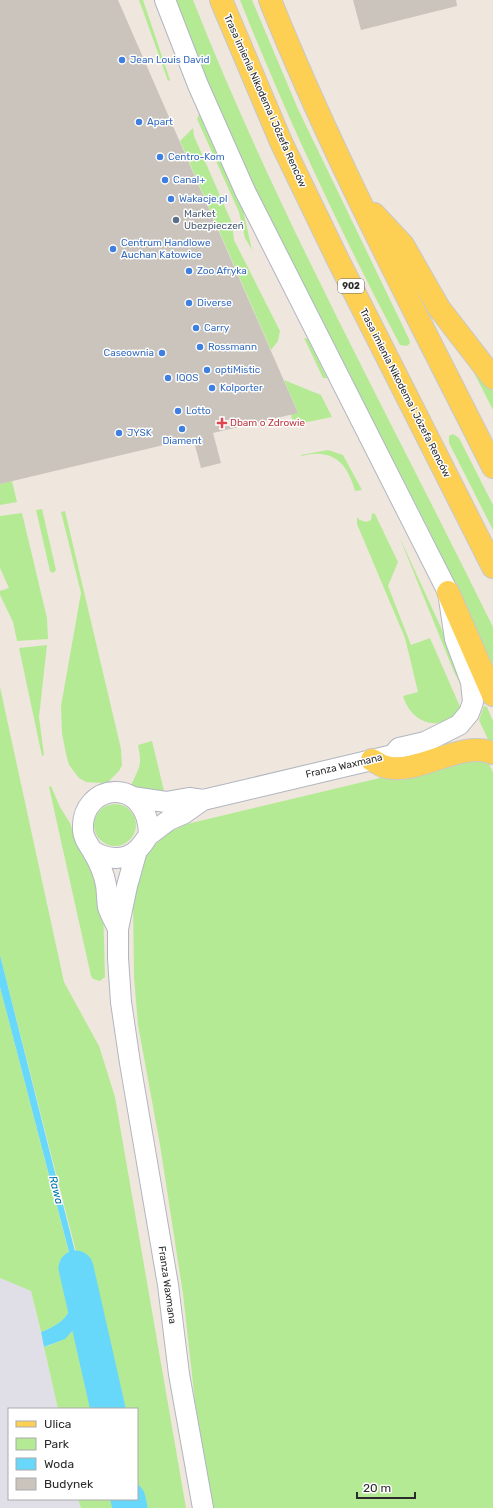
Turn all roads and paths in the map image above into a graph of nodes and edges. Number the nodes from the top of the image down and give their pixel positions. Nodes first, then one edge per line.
1 (165, 0) edge
2 (221, 0) edge
3 (270, 0) edge
4 (357, 196) junction
5 (493, 378) edge
6 (493, 467) edge
7 (493, 567) edge
8 (448, 592) junction
9 (493, 695) edge
10 (493, 753) edge
11 (372, 760) junction
12 (132, 797) junction
13 (203, 800) junction
14 (143, 843) junction
15 (92, 851) junction
16 (118, 929) junction
17 (203, 1508) edge

1 - 8 street, Franza Waxmana
2 - 7 main road, Trasa imienia Nikodema i Józefa Renców / 902
3 - 4 main road
4 - 5 main road
4 - 6 main road
8 - 9 main road
8 - 11 street, Franza Waxmana
10 - 11 main road
11 - 13 street, Franza Waxmana
12 - 13 street
12 - 14 street
12 - 15 street
13 - 14 street
14 - 15 street
14 - 16 street
15 - 16 street
16 - 17 street, Franza Waxmana

